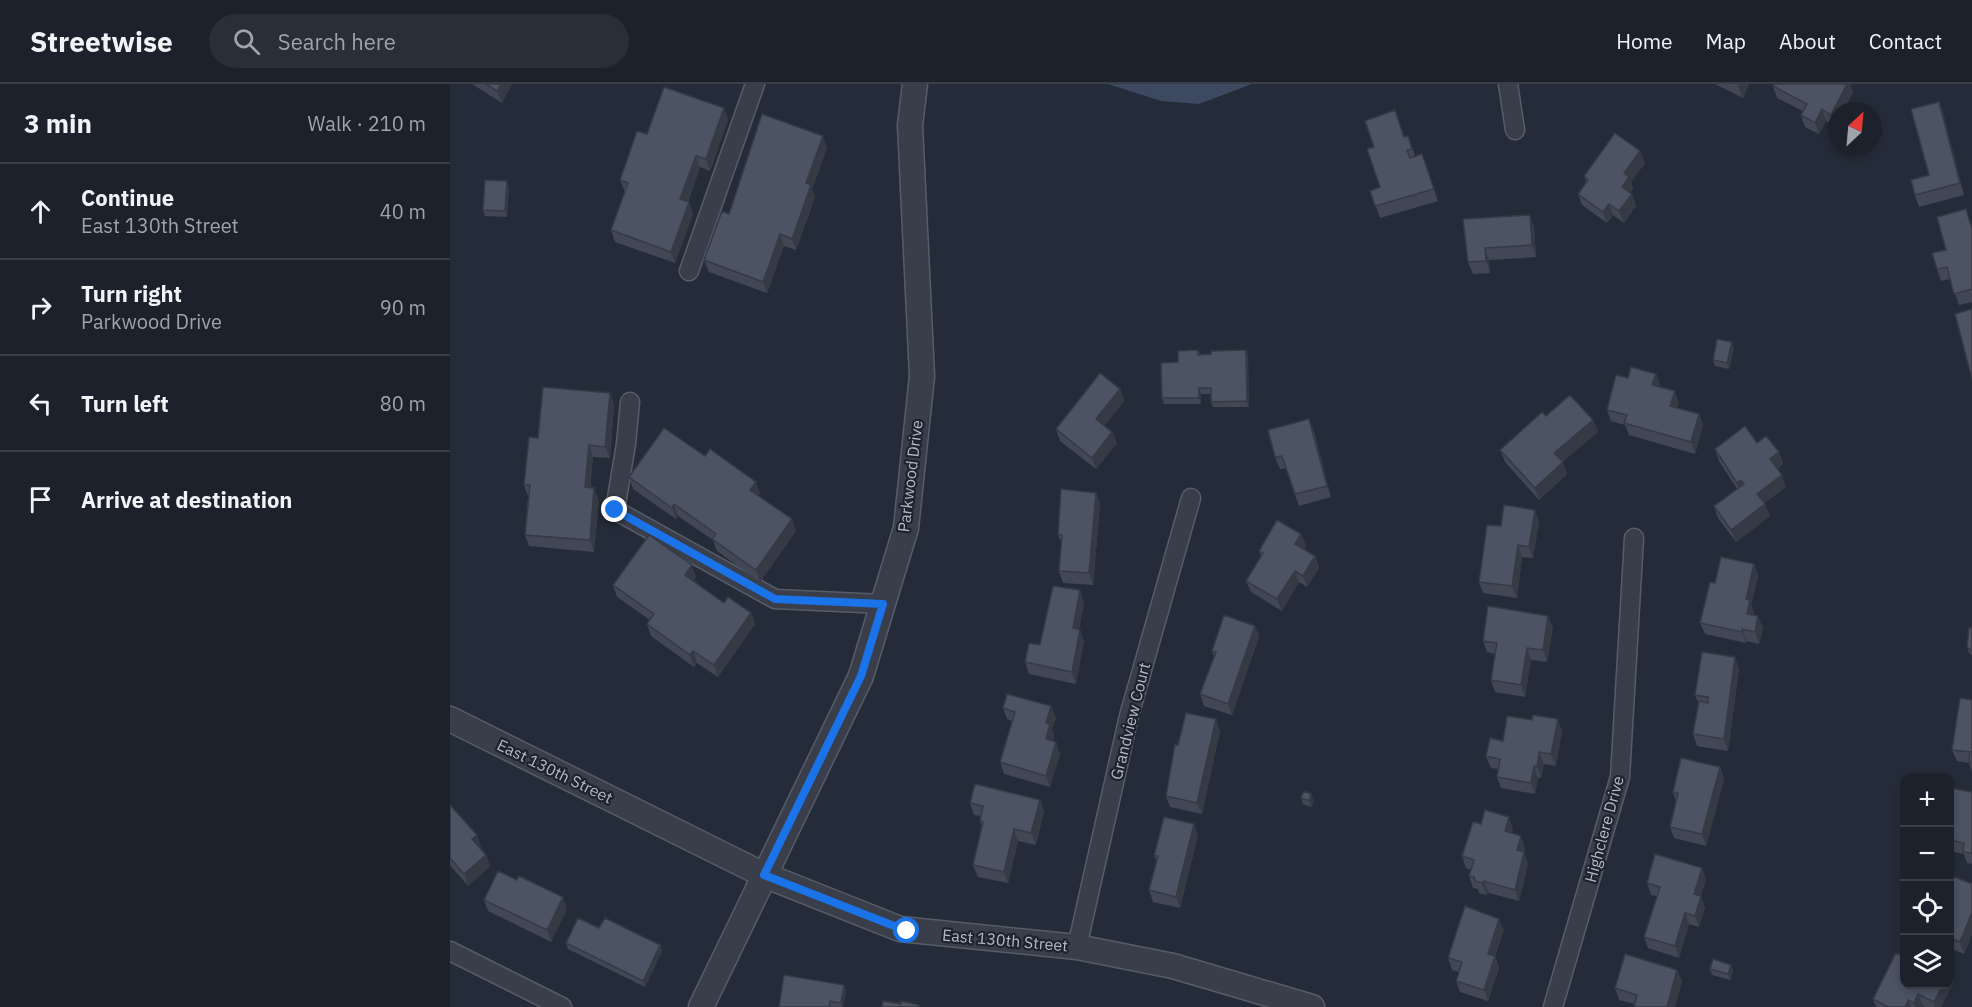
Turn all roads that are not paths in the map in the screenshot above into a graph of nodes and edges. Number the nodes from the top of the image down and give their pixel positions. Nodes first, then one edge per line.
1 (756, 84) edge
2 (915, 84) edge
3 (1508, 84) edge
4 (1515, 130) dead end
5 (689, 271) dead end
6 (630, 402) dead end
7 (1191, 498) dead end
8 (1634, 538) dead end
9 (883, 604) junction
10 (450, 719) edge
11 (764, 875) junction
12 (1077, 946) junction
13 (450, 951) edge
14 (562, 1007) edge
15 (701, 1007) edge
16 (1312, 1007) edge
17 (1553, 1007) edge

1 - 5 street
2 - 9 street, Parkwood Drive
3 - 4 street
6 - 9 street
7 - 12 street, Grandview Court
8 - 17 street, Highclere Drive
9 - 11 street, Parkwood Drive
10 - 11 street, East 130th Street
11 - 12 street, East 130th Street
11 - 15 street, Parkwood Drive
12 - 16 street, East 130th Street
13 - 14 street

